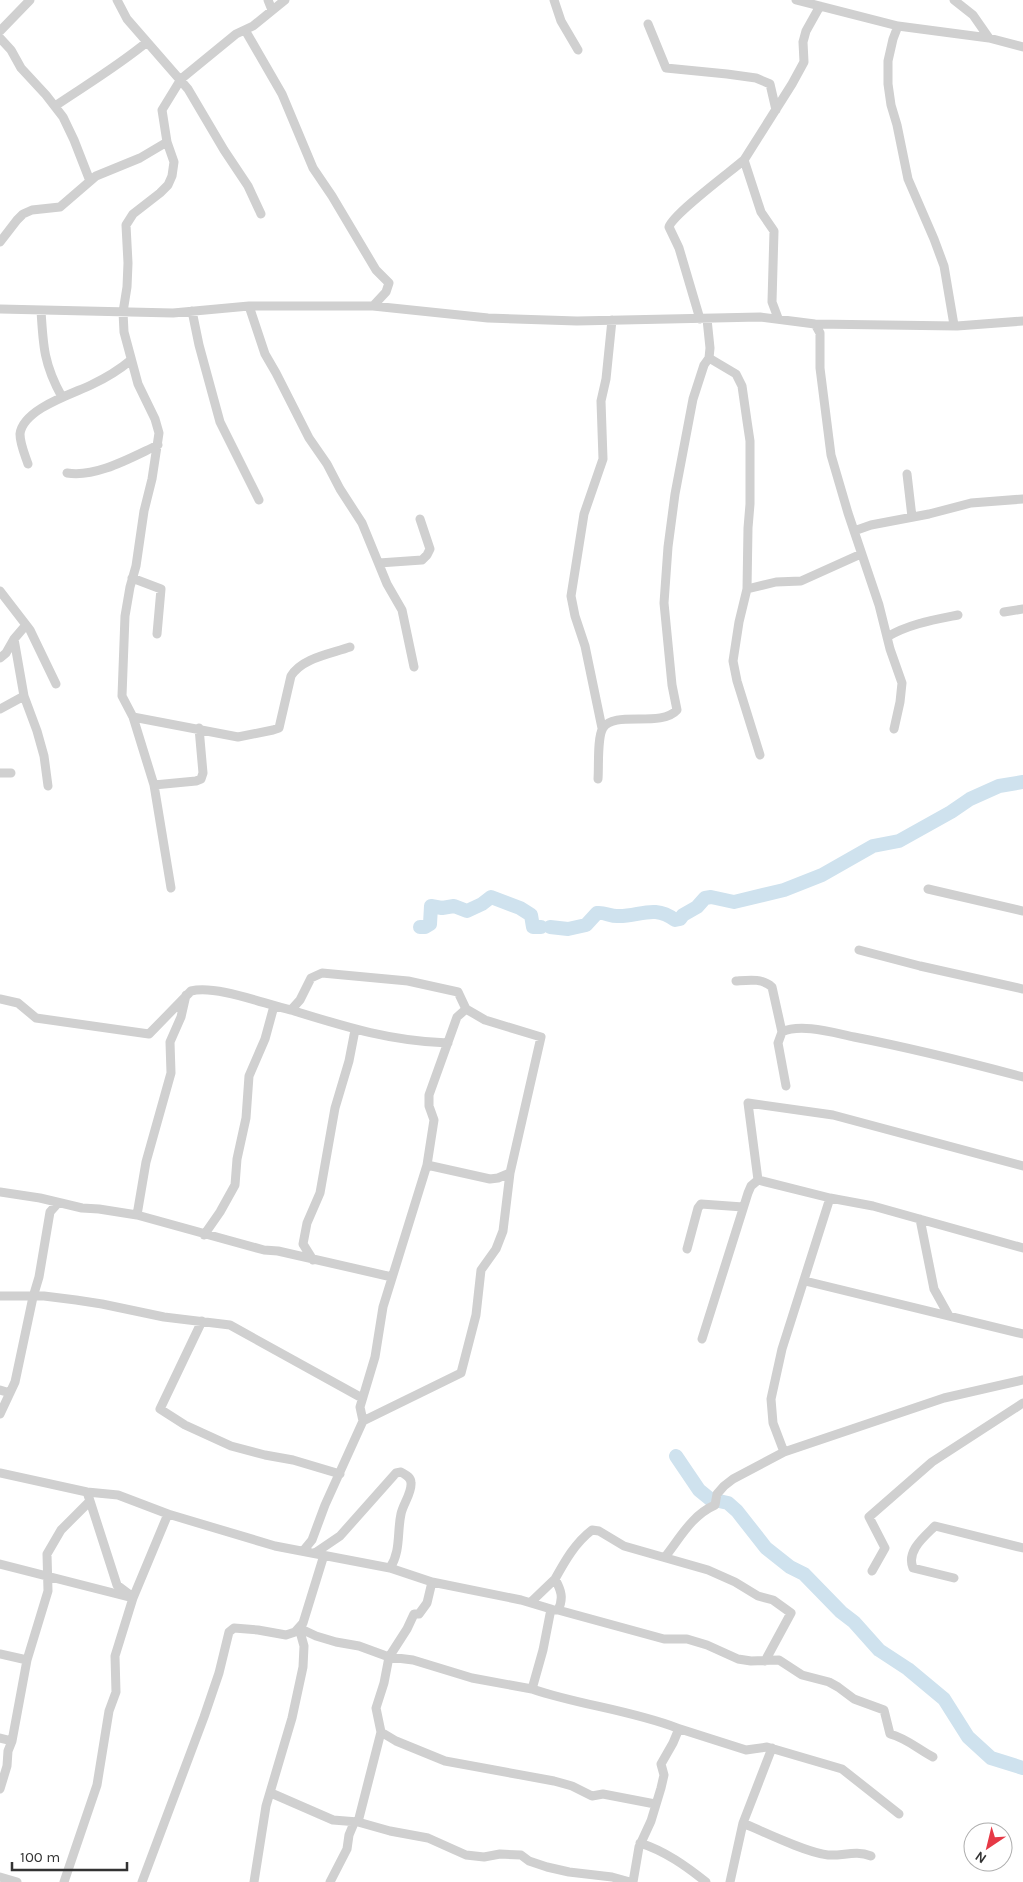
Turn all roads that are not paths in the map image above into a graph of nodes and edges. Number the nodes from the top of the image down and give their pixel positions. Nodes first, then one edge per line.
1 (30, 0) edge
2 (117, 0) edge
3 (268, 0) edge
4 (285, 0) edge
5 (554, 0) edge
6 (796, 0) edge
7 (954, 0) edge
8 (820, 6) junction
9 (272, 10) junction
10 (648, 24) dead end
11 (898, 26) junction
12 (245, 30) junction
13 (0, 31) edge
14 (0, 38) edge
15 (989, 38) junction
16 (147, 42) junction
17 (1023, 47) edge
18 (578, 50) dead end
19 (181, 79) junction
20 (55, 106) junction
21 (776, 110) junction
22 (167, 142) junction
23 (744, 160) junction
24 (90, 181) junction
25 (261, 214) dead end
26 (0, 242) edge
27 (249, 306) junction
28 (373, 306) junction
29 (0, 309) edge
30 (41, 310) junction
31 (192, 311) junction
32 (123, 312) junction
33 (778, 318) junction
34 (704, 319) junction
35 (612, 320) junction
36 (1023, 321) edge
37 (815, 324) junction
38 (954, 325) junction
39 (709, 358) junction
40 (131, 360) junction
41 (62, 398) junction
42 (158, 446) junction
43 (28, 464) dead end
44 (67, 473) dead end
45 (907, 474) dead end
46 (1023, 499) edge
47 (259, 500) dead end
48 (912, 517) junction
49 (420, 519) dead end
50 (854, 531) junction
51 (861, 554) junction
52 (379, 563) junction
53 (132, 578) junction
54 (747, 589) junction
55 (0, 591) edge
56 (1023, 609) edge
57 (1004, 612) dead end
58 (958, 616) dead end
59 (26, 625) junction
60 (157, 634) dead end
61 (887, 637) junction
62 (14, 639) junction
63 (350, 647) dead end
64 (0, 658) edge
65 (414, 667) dead end
66 (56, 684) dead end
67 (24, 696) junction
68 (0, 709) edge
69 (133, 717) junction
70 (199, 728) junction
71 (602, 728) junction
72 (894, 729) dead end
73 (760, 755) dead end
74 (0, 773) edge
75 (11, 773) dead end
76 (598, 779) dead end
77 (154, 785) junction
78 (48, 786) dead end
79 (171, 888) dead end
80 (928, 889) dead end
81 (1023, 911) edge
82 (859, 950) dead end
83 (736, 980) dead end
84 (1023, 989) edge
85 (186, 995) junction
86 (0, 1000) edge
87 (274, 1006) junction
88 (466, 1009) junction
89 (291, 1010) junction
90 (355, 1030) junction
91 (782, 1032) junction
92 (448, 1043) junction
93 (1023, 1077) edge
94 (786, 1086) dead end
95 (427, 1165) junction
96 (1023, 1166) edge
97 (510, 1173) junction
98 (758, 1180) junction
99 (0, 1192) edge
100 (40, 1198) junction
101 (830, 1198) junction
102 (58, 1203) junction
103 (743, 1207) junction
104 (50, 1212) junction
105 (137, 1215) junction
106 (920, 1219) junction
107 (204, 1235) junction
108 (304, 1244) junction
109 (1023, 1248) edge
110 (687, 1249) dead end
111 (290, 1254) junction
112 (313, 1260) junction
113 (392, 1277) junction
114 (805, 1282) junction
115 (0, 1296) edge
116 (33, 1297) junction
117 (949, 1316) junction
118 (202, 1321) junction
119 (1023, 1334) edge
120 (702, 1339) dead end
121 (1023, 1380) edge
122 (0, 1390) edge
123 (10, 1393) junction
124 (362, 1398) junction
125 (1023, 1403) edge
126 (0, 1414) edge
127 (363, 1422) junction
128 (784, 1452) junction
129 (0, 1473) edge
130 (340, 1474) junction
131 (88, 1496) junction
132 (168, 1514) junction
133 (1023, 1548) edge
134 (303, 1551) junction
135 (319, 1554) junction
136 (665, 1557) junction
137 (0, 1564) edge
138 (390, 1568) junction
139 (872, 1571) dead end
140 (48, 1575) junction
141 (954, 1578) dead end
142 (555, 1579) junction
143 (432, 1582) junction
144 (133, 1598) junction
145 (531, 1602) junction
146 (554, 1610) junction
147 (299, 1628) junction
148 (0, 1654) edge
149 (389, 1657) junction
150 (27, 1660) junction
151 (765, 1661) junction
152 (532, 1689) junction
153 (677, 1728) junction
154 (381, 1732) junction
155 (0, 1738) edge
156 (12, 1741) junction
157 (772, 1748) junction
158 (933, 1756) dead end
159 (0, 1789) edge
160 (271, 1793) junction
161 (655, 1804) junction
162 (899, 1814) dead end
163 (356, 1822) junction
164 (743, 1823) junction
165 (640, 1843) junction
166 (870, 1856) dead end
167 (0, 1877) edge
168 (17, 1882) edge
169 (64, 1882) edge
170 (142, 1882) edge
171 (254, 1882) edge
172 (330, 1882) edge
173 (631, 1882) edge
174 (706, 1882) edge
175 (730, 1882) edge

1 - 13 street
2 - 16 street
3 - 9 street
4 - 9 street
5 - 18 street
6 - 8 street
7 - 15 street
8 - 11 street
8 - 21 street
9 - 12 street
10 - 21 street
11 - 15 street
11 - 38 street
12 - 19 street
12 - 28 street
14 - 20 street
15 - 17 street
16 - 19 street
16 - 20 street
19 - 22 street
19 - 25 street
20 - 24 street
21 - 23 street
22 - 24 street
22 - 32 street
23 - 33 street
23 - 34 street
24 - 26 street
27 - 28 street
27 - 31 street
27 - 52 street
28 - 35 street
29 - 30 street
30 - 32 street
30 - 41 street
31 - 32 street
31 - 47 street
32 - 40 street
33 - 34 street
33 - 37 street
34 - 35 street
34 - 39 street
35 - 71 street
36 - 38 street
37 - 38 street
37 - 50 street
39 - 54 street
39 - 71 street
40 - 41 street
40 - 42 street
41 - 43 street
42 - 44 street
42 - 53 street
45 - 48 street
46 - 48 street
48 - 50 street
49 - 52 street
50 - 51 street
51 - 54 street
51 - 61 street
52 - 65 street
53 - 60 street
53 - 69 street
54 - 73 street
55 - 59 street
56 - 57 street
58 - 61 street
59 - 62 street
59 - 66 street
61 - 72 street
62 - 64 street
62 - 67 street
63 - 70 street
67 - 68 street
67 - 78 street
69 - 70 street
69 - 77 street
70 - 77 street
71 - 76 street
74 - 75 street
77 - 79 street
80 - 81 street
82 - 84 street
83 - 91 street
85 - 86 street
85 - 87 street
85 - 105 street
87 - 89 street
87 - 107 street
88 - 89 street
88 - 92 street
88 - 97 street
89 - 90 street
90 - 92 street
90 - 108 street
91 - 93 street
91 - 94 street
92 - 95 street
95 - 97 street
95 - 113 street
96 - 98 street
97 - 127 street
98 - 101 street
98 - 103 street
99 - 100 street
100 - 102 street
100 - 104 street
101 - 106 street
101 - 114 street
102 - 104 street
102 - 105 street
103 - 110 street
103 - 120 street
104 - 116 street
105 - 107 street
106 - 109 street
106 - 117 street
107 - 111 street
108 - 111 street
108 - 112 street
111 - 112 street
112 - 113 street
113 - 124 street
114 - 117 street
114 - 128 street
115 - 116 street
116 - 118 street
116 - 123 street
117 - 119 street
118 - 124 street
118 - 130 street
121 - 128 street
122 - 123 street
123 - 126 street
124 - 127 street
125 - 139 street
127 - 130 street
128 - 136 street
129 - 131 street
130 - 134 street
131 - 132 street
131 - 140 street
131 - 144 street
132 - 134 street
132 - 144 street
133 - 141 street
134 - 135 street
135 - 138 street
135 - 138 street
135 - 147 street
136 - 142 street
136 - 151 street
137 - 140 street
138 - 143 street
140 - 144 street
140 - 150 street
142 - 145 street
142 - 146 street
143 - 145 street
143 - 149 street
144 - 169 street
145 - 146 street
146 - 151 street
146 - 152 street
147 - 149 street
147 - 160 street
147 - 170 street
148 - 150 street
149 - 152 street
149 - 154 street
150 - 156 street
151 - 158 street
152 - 153 street
153 - 157 street
153 - 161 street
154 - 161 street
154 - 163 street
155 - 156 street
156 - 159 street
157 - 162 street
157 - 164 street
160 - 163 street
160 - 171 street
161 - 165 street
163 - 172 street
163 - 173 street
164 - 166 street
164 - 175 street
165 - 173 street
165 - 174 street
167 - 168 street

